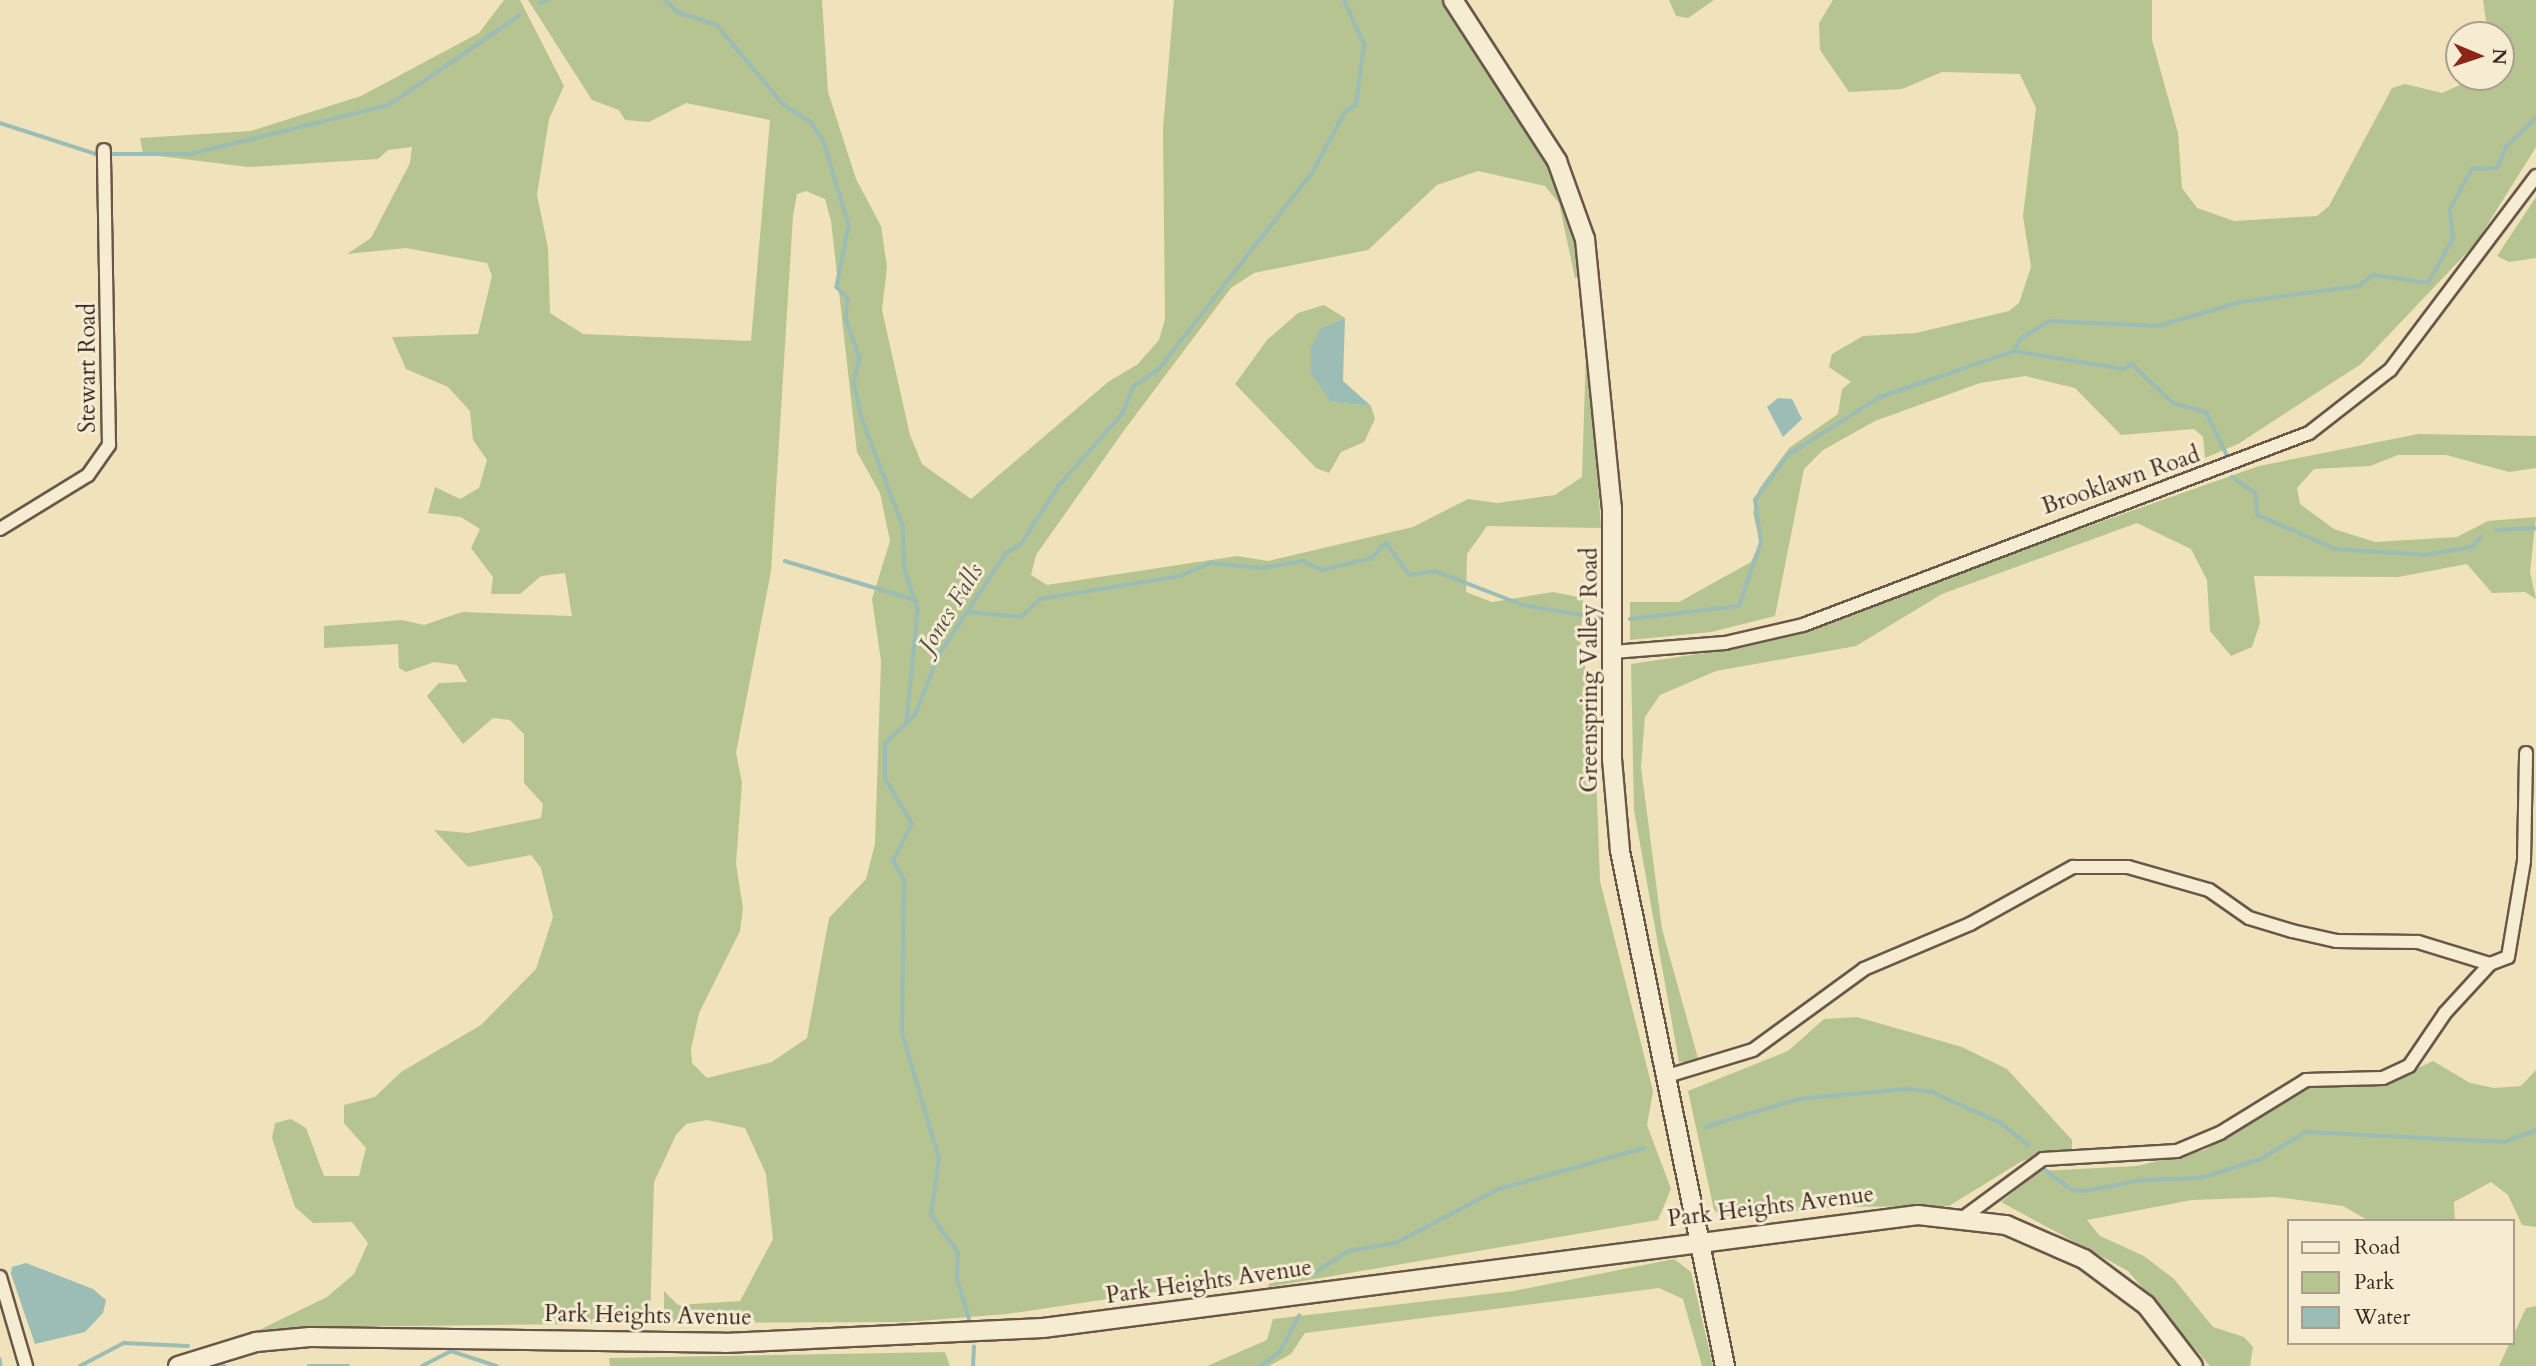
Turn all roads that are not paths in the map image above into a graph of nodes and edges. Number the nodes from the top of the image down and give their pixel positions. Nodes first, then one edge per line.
1 (1453, 0) edge
2 (104, 153) dead end
3 (2536, 176) edge
4 (0, 529) edge
5 (1613, 652) junction
6 (2526, 753) dead end
7 (2490, 964) junction
8 (1664, 1077) junction
9 (1964, 1217) junction
10 (1698, 1241) junction
11 (0, 1277) edge
12 (26, 1366) edge
13 (178, 1366) edge
14 (1725, 1366) edge
15 (2193, 1366) edge

1 - 5 main road, Greenspring Valley Road
2 - 4 street, Stewart Road
3 - 5 street, Brooklawn Road
5 - 8 main road, Greenspring Valley Road
6 - 7 street
7 - 8 street
7 - 9 street
8 - 10 main road, Greenspring Valley Road
9 - 10 main road, Park Heights Avenue
9 - 15 main road, Park Heights Avenue
10 - 13 main road, Park Heights Avenue
10 - 14 main road, Greenspring Valley Road
11 - 12 street

